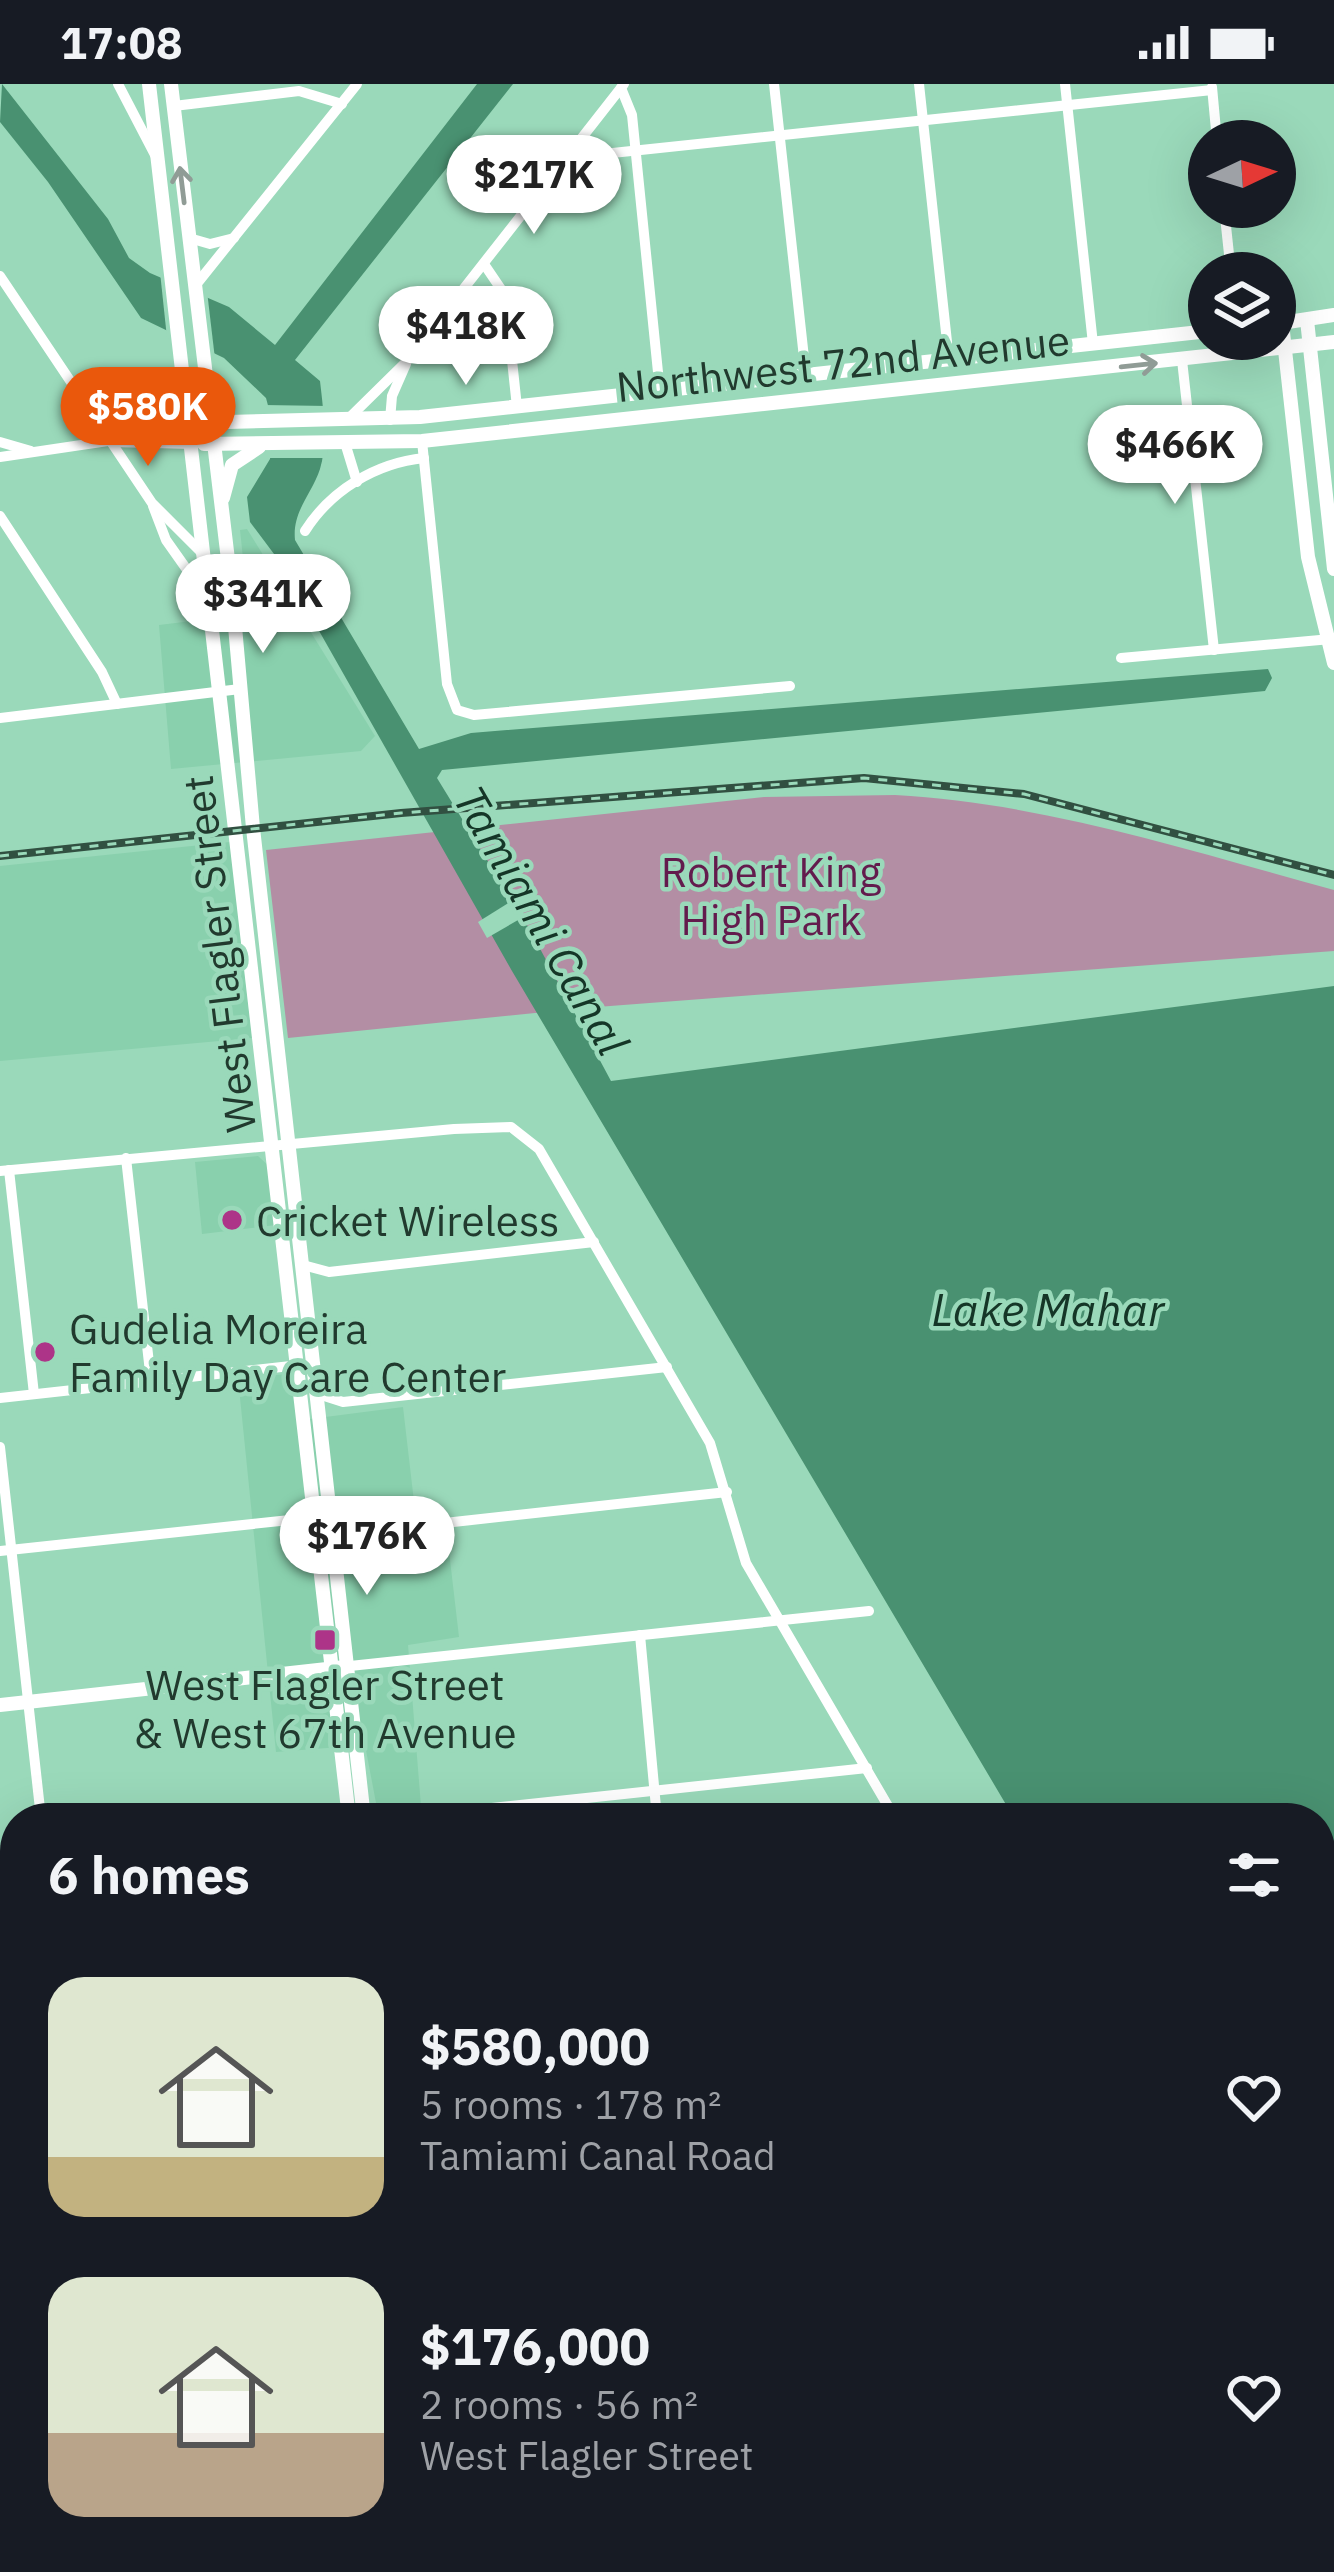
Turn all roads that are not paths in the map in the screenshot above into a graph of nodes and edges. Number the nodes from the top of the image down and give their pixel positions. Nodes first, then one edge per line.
1 (118, 84) edge
2 (150, 84) edge
3 (171, 84) edge
4 (357, 84) edge
5 (774, 84) edge
6 (920, 84) edge
7 (1065, 84) edge
8 (622, 86) edge
9 (1212, 87) edge
10 (342, 104) junction
11 (1068, 105) junction
12 (174, 106) junction
13 (1215, 120) edge
14 (923, 121) junction
15 (780, 136) junction
16 (635, 151) junction
17 (157, 158) junction
18 (565, 158) junction
19 (189, 238) junction
20 (234, 238) junction
21 (484, 264) junction
22 (0, 276) edge
23 (195, 286) junction
24 (1334, 314) edge
25 (1307, 320) junction
26 (1296, 322) edge
27 (1188, 334) edge
28 (1334, 342) edge
29 (1094, 344) junction
30 (1309, 345) junction
31 (1296, 347) edge
32 (1188, 359) edge
33 (949, 360) junction
34 (1182, 360) junction
35 (1286, 360) edge
36 (407, 361) junction
37 (1096, 369) junction
38 (806, 376) junction
39 (952, 385) junction
40 (661, 392) junction
41 (810, 400) junction
42 (517, 407) junction
43 (663, 416) junction
44 (420, 417) junction
45 (390, 419) junction
46 (339, 420) junction
47 (188, 422) junction
48 (210, 422) junction
49 (519, 432) junction
50 (108, 441) junction
51 (0, 442) edge
52 (213, 443) junction
53 (193, 444) junction
54 (264, 445) junction
55 (338, 446) junction
56 (423, 450) junction
57 (34, 452) junction
58 (0, 457) edge
59 (357, 482) junction
60 (152, 503) junction
61 (221, 507) junction
62 (0, 516) edge
63 (305, 531) dead end
64 (206, 557) junction
65 (1334, 569) edge
66 (212, 605) junction
67 (1330, 640) edge
68 (1214, 650) junction
69 (1120, 658) dead end
70 (1334, 663) edge
71 (790, 686) dead end
72 (240, 689) junction
73 (222, 691) junction
74 (118, 704) junction
75 (0, 718) edge
76 (258, 944) junction
77 (281, 1142) junction
78 (126, 1158) junction
79 (4, 1170) edge
80 (595, 1242) junction
81 (303, 1265) junction
82 (329, 1272) junction
83 (306, 1286) junction
84 (300, 1366) junction
85 (667, 1367) junction
86 (151, 1381) junction
87 (34, 1394) junction
88 (318, 1394) junction
89 (0, 1398) edge
90 (343, 1402) junction
91 (321, 1417) junction
92 (0, 1447) edge
93 (727, 1492) junction
94 (318, 1517) junction
95 (335, 1535) junction
96 (6, 1550) edge
97 (869, 1611) dead end
98 (781, 1620) junction
99 (640, 1636) junction
100 (342, 1667) junction
101 (30, 1701) junction
102 (0, 1705) edge
103 (866, 1768) junction
104 (655, 1791) junction
105 (40, 1803) edge
106 (357, 1803) edge
107 (542, 1803) edge
108 (656, 1803) edge
109 (887, 1803) edge

1 - 17 street
2 - 12 main road
2 - 17 main road, West Flagler Street
3 - 12 main road, West Flagler Street
4 - 10 street
5 - 15 street
6 - 14 street
7 - 11 street
8 - 16 street
8 - 18 street
9 - 11 street
9 - 13 street
10 - 12 street
10 - 20 street
11 - 14 street
11 - 29 street
19 -> 12 main road, West Flagler Street
14 - 15 street
14 - 33 street
15 - 16 street
15 - 38 street
16 - 18 street
16 - 40 street
17 - 47 main road, West Flagler Street
18 - 21 street
19 - 20 street
19 - 23 main road, West Flagler Street
20 - 23 street
21 - 36 street
21 - 42 street
22 - 50 street
23 - 48 main road, West Flagler Street
24 - 25 main road
25 - 26 main road
25 - 30 main road
27 - 29 main road, Northwest 72nd Avenue
28 - 30 main road, Northwest 72nd Avenue
29 - 33 main road, Northwest 72nd Avenue
29 - 37 main road
30 - 31 main road, Northwest 72nd Avenue
30 - 65 main road
32 - 34 main road, Northwest 72nd Avenue
33 - 38 main road, Northwest 72nd Avenue
33 - 39 main road
37 -> 34 main road, Northwest 72nd Avenue
34 - 68 street
35 - 67 main road
36 - 45 street
36 - 46 street
37 - 39 main road, Northwest 72nd Avenue
38 - 40 main road, Northwest 72nd Avenue
38 - 41 main road
39 - 41 main road, Northwest 72nd Avenue
40 - 42 main road, Northwest 72nd Avenue
40 - 43 main road
41 - 43 main road, Northwest 72nd Avenue
42 - 44 main road, Northwest 72nd Avenue
42 - 49 main road
43 - 49 main road, Northwest 72nd Avenue
44 - 45 main road, Northwest 72nd Avenue
44 - 56 main road
45 - 46 main road, Northwest 72nd Avenue
46 - 48 main road, Northwest 72nd Avenue
47 - 48 main road, Northwest 72nd Avenue
47 - 50 street
47 - 53 main road, West Flagler Street
48 - 52 main road, West Flagler Street
49 - 56 main road, Northwest 72nd Avenue
50 - 53 street
50 - 57 street
50 - 60 street
51 - 57 street
52 - 53 main road, Northwest 72nd Avenue
52 - 54 main road, Northwest 72nd Avenue
52 - 61 main road, West Flagler Street
53 - 64 main road, West Flagler Street
54 - 55 main road, Northwest 72nd Avenue
54 - 61 main road
55 - 56 main road, Northwest 72nd Avenue
55 - 59 street
56 - 59 street
56 - 71 street
57 - 58 street
59 - 63 street
60 - 64 street
60 - 66 street
61 - 72 main road, West Flagler Street
62 - 74 street
64 - 66 main road, West Flagler Street
66 - 73 main road, West Flagler Street
67 - 68 street
67 - 70 main road
68 - 69 street
72 - 73 street
72 - 76 main road, West Flagler Street
73 - 74 street
73 - 76 main road, West Flagler Street
74 - 75 street
76 - 77 main road, West Flagler Street
77 - 78 street
77 - 80 street
77 - 81 main road, West Flagler Street
77 - 84 main road, West Flagler Street
78 - 79 street
78 - 86 street
79 - 87 street
80 - 82 street
80 - 85 street
81 - 82 street
81 - 83 main road, West Flagler Street
82 - 83 street
83 - 88 main road, West Flagler Street
84 - 86 street
84 - 94 main road, West Flagler Street
85 - 90 street
85 - 93 street
86 - 87 street
87 - 89 street
88 - 90 street
88 - 91 main road, West Flagler Street
90 - 91 street
91 - 95 main road, West Flagler Street
92 - 96 street
93 - 95 street
93 - 98 street
94 - 96 street
94 - 100 main road, West Flagler Street
95 - 100 main road, West Flagler Street
96 - 101 street
97 - 98 street
98 - 99 street
98 - 103 street
99 - 100 street
99 - 104 street
100 - 101 main road
100 - 106 main road, West Flagler Street
101 - 102 main road
101 - 105 street
103 - 104 street
103 - 109 street
104 - 107 street
104 - 108 street

